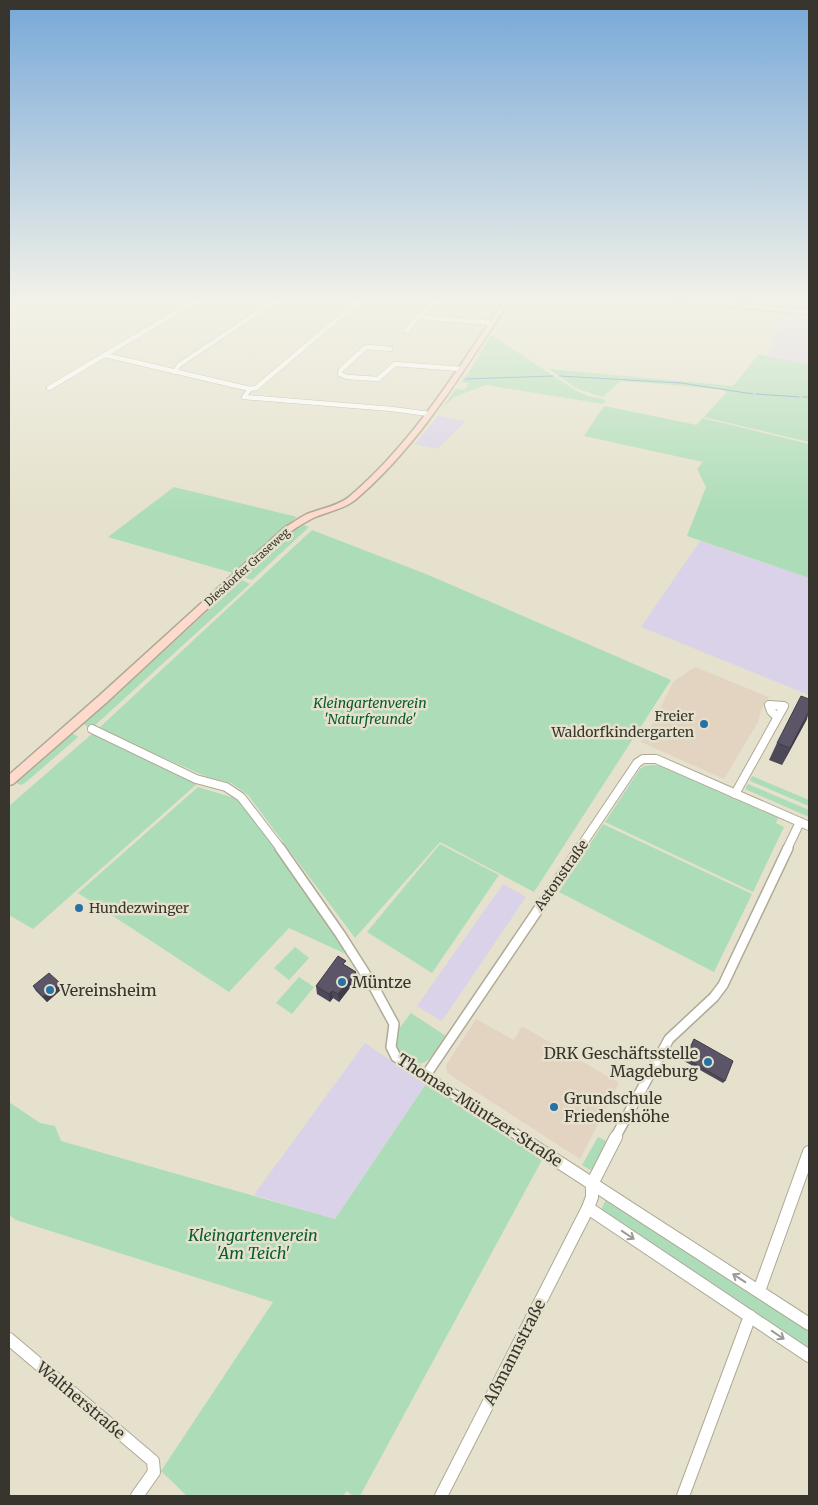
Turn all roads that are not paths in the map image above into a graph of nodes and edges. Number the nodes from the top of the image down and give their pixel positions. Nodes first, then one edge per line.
1 (80, 369) edge
2 (164, 369) edge
3 (177, 369) edge
4 (278, 369) edge
5 (342, 369) edge
6 (387, 369) edge
7 (461, 369) edge
8 (175, 372) junction
9 (49, 388) dead end
10 (250, 389) junction
11 (430, 414) junction
12 (776, 717) dead end
13 (92, 730) dead end
14 (9, 781) edge
15 (735, 794) junction
16 (805, 824) edge
17 (426, 1075) junction
18 (809, 1152) edge
19 (592, 1184) junction
20 (588, 1208) junction
21 (759, 1291) junction
22 (750, 1316) junction
23 (809, 1324) edge
24 (9, 1339) edge
25 (809, 1356) edge
26 (137, 1496) edge
27 (441, 1496) edge
28 (683, 1496) edge

1 - 9 street
2 - 8 street
3 - 8 street
4 - 10 street
5 - 6 street
7 - 11 main road, Diesdorfer Graseweg
8 - 10 street
10 - 11 street
11 - 14 main road, Diesdorfer Graseweg
12 - 15 street
13 - 17 street, Thomas-Müntzer-Straße
15 - 16 street, Astonstraße
15 - 17 street, Astonstraße
16 - 19 street, Aßmannstraße
17 - 19 street, Thomas-Müntzer-Straße
18 - 21 street
19 - 20 street, Aßmannstraße
21 -> 19 street, Thomas-Müntzer-Straße
20 -> 22 street
20 - 27 street, Aßmannstraße
21 - 23 street, Thomas-Müntzer-Straße
22 -> 25 street
22 - 28 street
24 - 26 street, Waltherstraße

